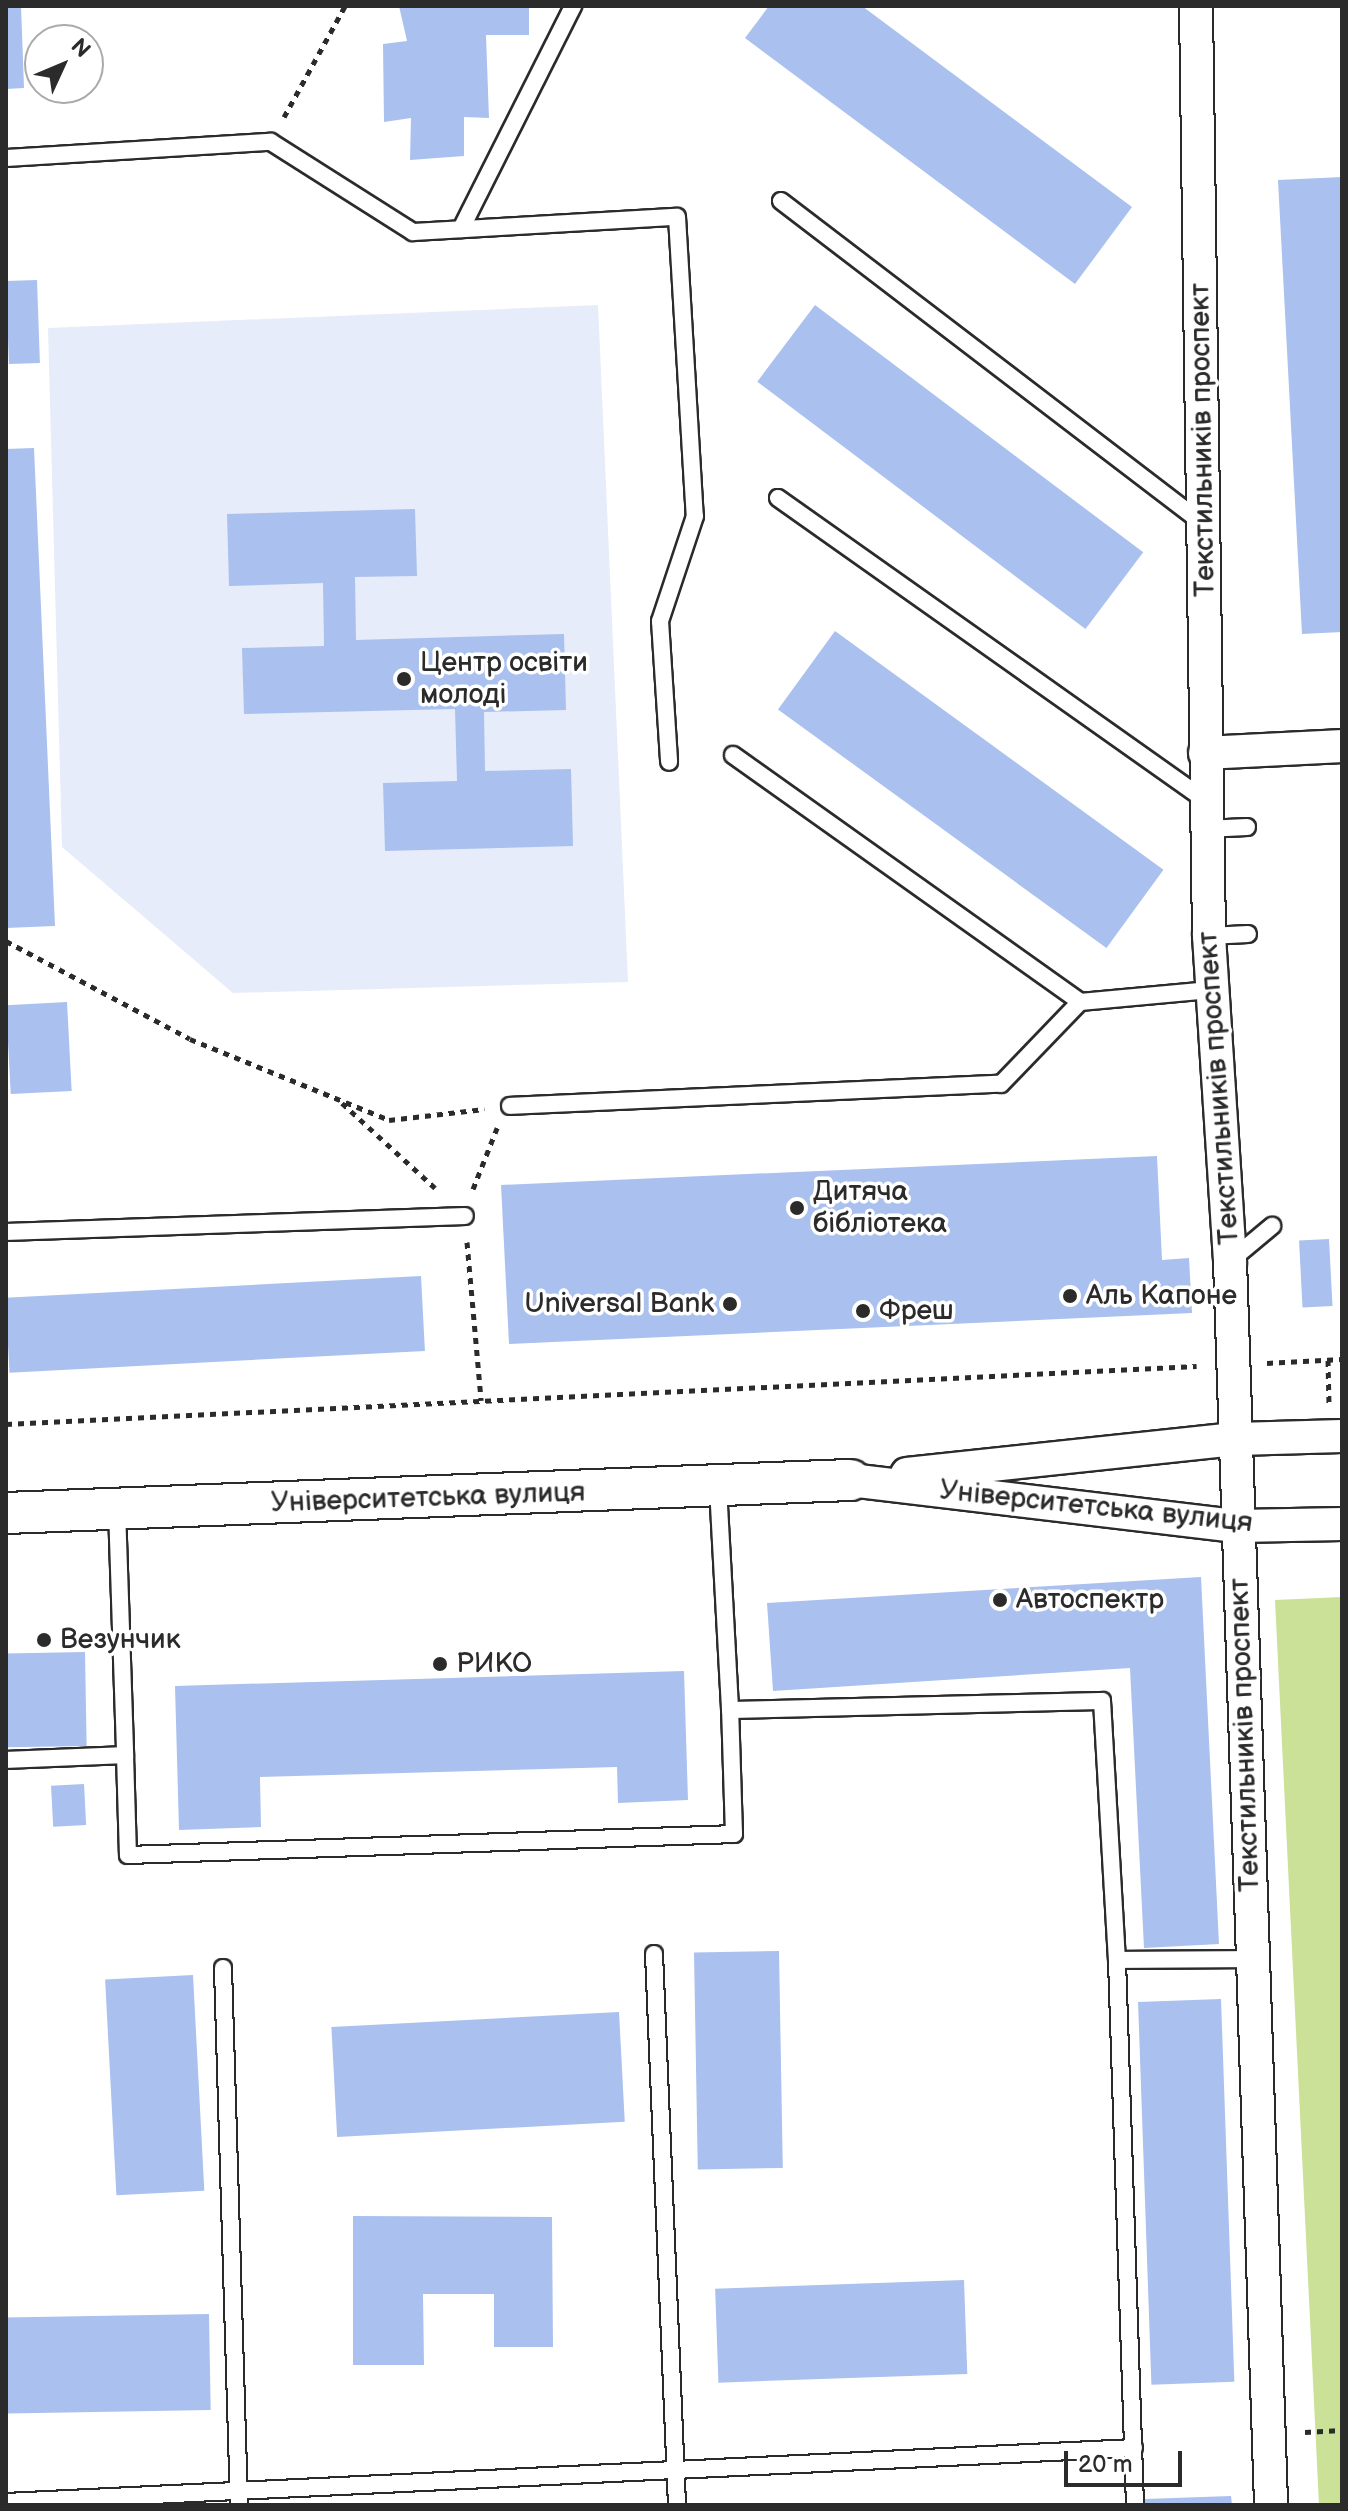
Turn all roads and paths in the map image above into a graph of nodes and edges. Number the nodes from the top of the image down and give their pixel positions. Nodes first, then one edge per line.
1 (345, 6) edge
2 (573, 6) edge
3 (1196, 6) edge
4 (271, 142) junction
5 (6, 158) edge
6 (781, 201) dead end
7 (461, 229) junction
8 (778, 498) dead end
9 (1206, 526) junction
10 (1342, 746) edge
11 (1205, 753) junction
12 (733, 755) dead end
13 (669, 762) dead end
14 (1205, 815) junction
15 (1247, 827) dead end
16 (1248, 934) dead end
17 (1209, 936) junction
18 (6, 941) edge
19 (1210, 990) junction
20 (1080, 1002) junction
21 (339, 1100) junction
22 (510, 1106) junction
23 (465, 1216) junction
24 (1272, 1226) dead end
25 (6, 1232) edge
26 (1230, 1261) junction
27 (1342, 1359) edge
28 (1234, 1364) junction
29 (481, 1400) junction
30 (6, 1424) edge
31 (1342, 1436) edge
32 (1237, 1439) junction
33 (850, 1480) junction
34 (718, 1487) junction
35 (117, 1509) junction
36 (6, 1513) edge
37 (1342, 1524) edge
38 (1238, 1526) junction
39 (730, 1710) junction
40 (125, 1755) junction
41 (6, 1760) edge
42 (654, 1954) dead end
43 (1252, 1959) junction
44 (1117, 1960) junction
45 (223, 1968) dead end
46 (1134, 2448) junction
47 (676, 2471) junction
48 (239, 2498) edge
49 (6, 2502) edge
50 (677, 2505) edge
51 (1135, 2505) edge
52 (1271, 2505) edge

1 - 4 path
2 - 7 lane
3 - 9 street, Текстильників проспект
4 - 5 lane
4 - 7 lane
6 - 9 lane
7 - 13 lane
8 - 14 lane
9 - 11 street, Текстильників проспект
10 - 11 street
11 - 14 street, Текстильників проспект
12 - 20 lane
14 - 15 lane
14 - 17 street, Текстильників проспект
16 - 17 lane
17 - 19 street, Текстильників проспект
18 - 21 path
19 - 20 lane
19 - 26 street, Текстильників проспект
20 - 22 lane
21 - 22 path
21 - 23 path
22 - 23 path
23 - 25 lane
23 - 29 path
24 - 26 lane
26 - 28 street, Текстильників проспект
27 - 28 path
28 - 29 path
28 - 32 street, Текстильників проспект
29 - 30 path
31 - 32 street, Університетська вулиця
32 - 33 street, Університетська вулиця
32 - 38 street, Текстильників проспект
33 - 34 street, Університетська вулиця
33 - 38 street, Університетська вулиця
34 - 35 street, Університетська вулиця
34 - 39 lane
35 - 36 street, Університетська вулиця
35 - 40 lane
37 - 38 street, Університетська вулиця
38 - 43 street, Текстильників проспект
39 - 40 lane
39 - 44 lane
40 - 41 lane
42 - 47 lane
43 - 44 lane
43 - 52 street, Текстильників проспект
44 - 46 lane
45 - 48 lane
46 - 47 lane
46 - 51 lane
47 - 48 lane
47 - 50 lane
48 - 49 lane

